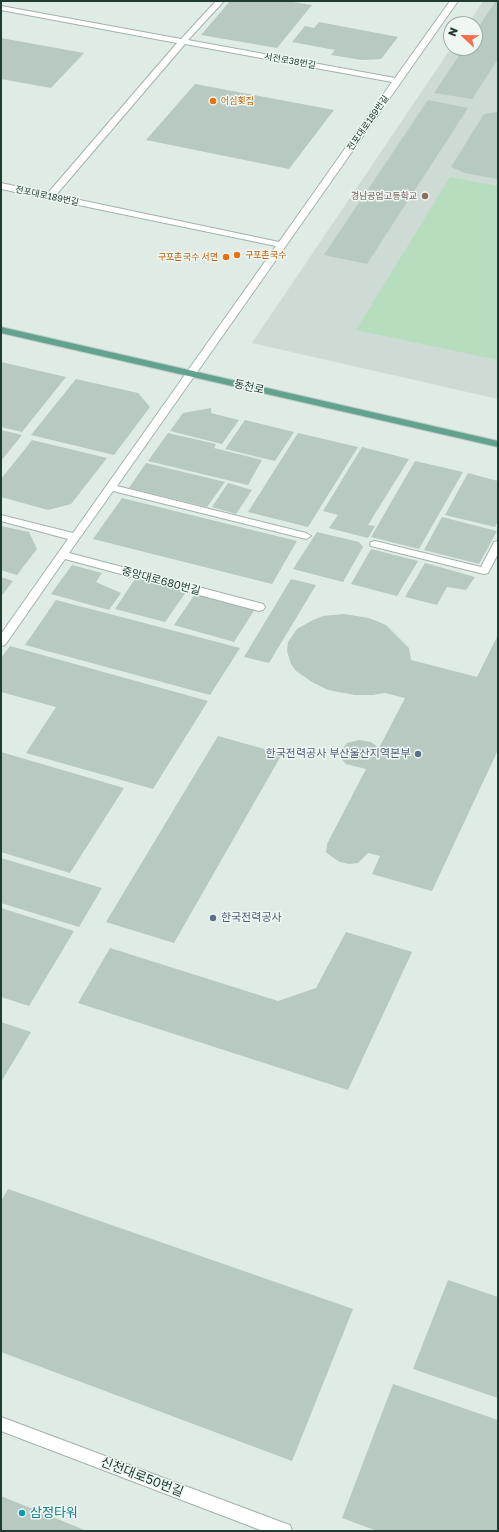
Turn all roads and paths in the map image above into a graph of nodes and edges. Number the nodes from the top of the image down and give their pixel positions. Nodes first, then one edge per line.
1 (220, 1) edge
2 (454, 1) edge
3 (1, 8) edge
4 (183, 41) junction
5 (398, 81) junction
6 (1, 186) edge
7 (49, 196) junction
8 (282, 245) junction
9 (1, 330) edge
10 (190, 374) junction
11 (498, 444) edge
12 (110, 487) junction
13 (1, 518) edge
14 (306, 536) dead end
15 (75, 537) junction
16 (375, 544) dead end
17 (498, 544) edge
18 (62, 555) junction
19 (259, 607) dead end
20 (1, 642) edge
21 (1, 1424) edge
22 (284, 1531) edge

1 - 4 street
2 - 5 street, 전포대로189번길
3 - 4 street, 서전로38번길
4 - 5 street, 서전로38번길
4 - 7 street
5 - 8 street, 전포대로189번길
6 - 7 street, 전포대로189번길
7 - 8 street, 전포대로189번길
8 - 10 street, 전포대로189번길
9 - 10 main road, 동천로
10 - 11 main road, 동천로
10 - 12 street
12 - 14 street
12 - 15 street
13 - 15 street
15 - 18 street
16 - 17 street
18 - 19 street, 중앙대로680번길
18 - 20 street
21 - 22 street, 신천대로50번길

